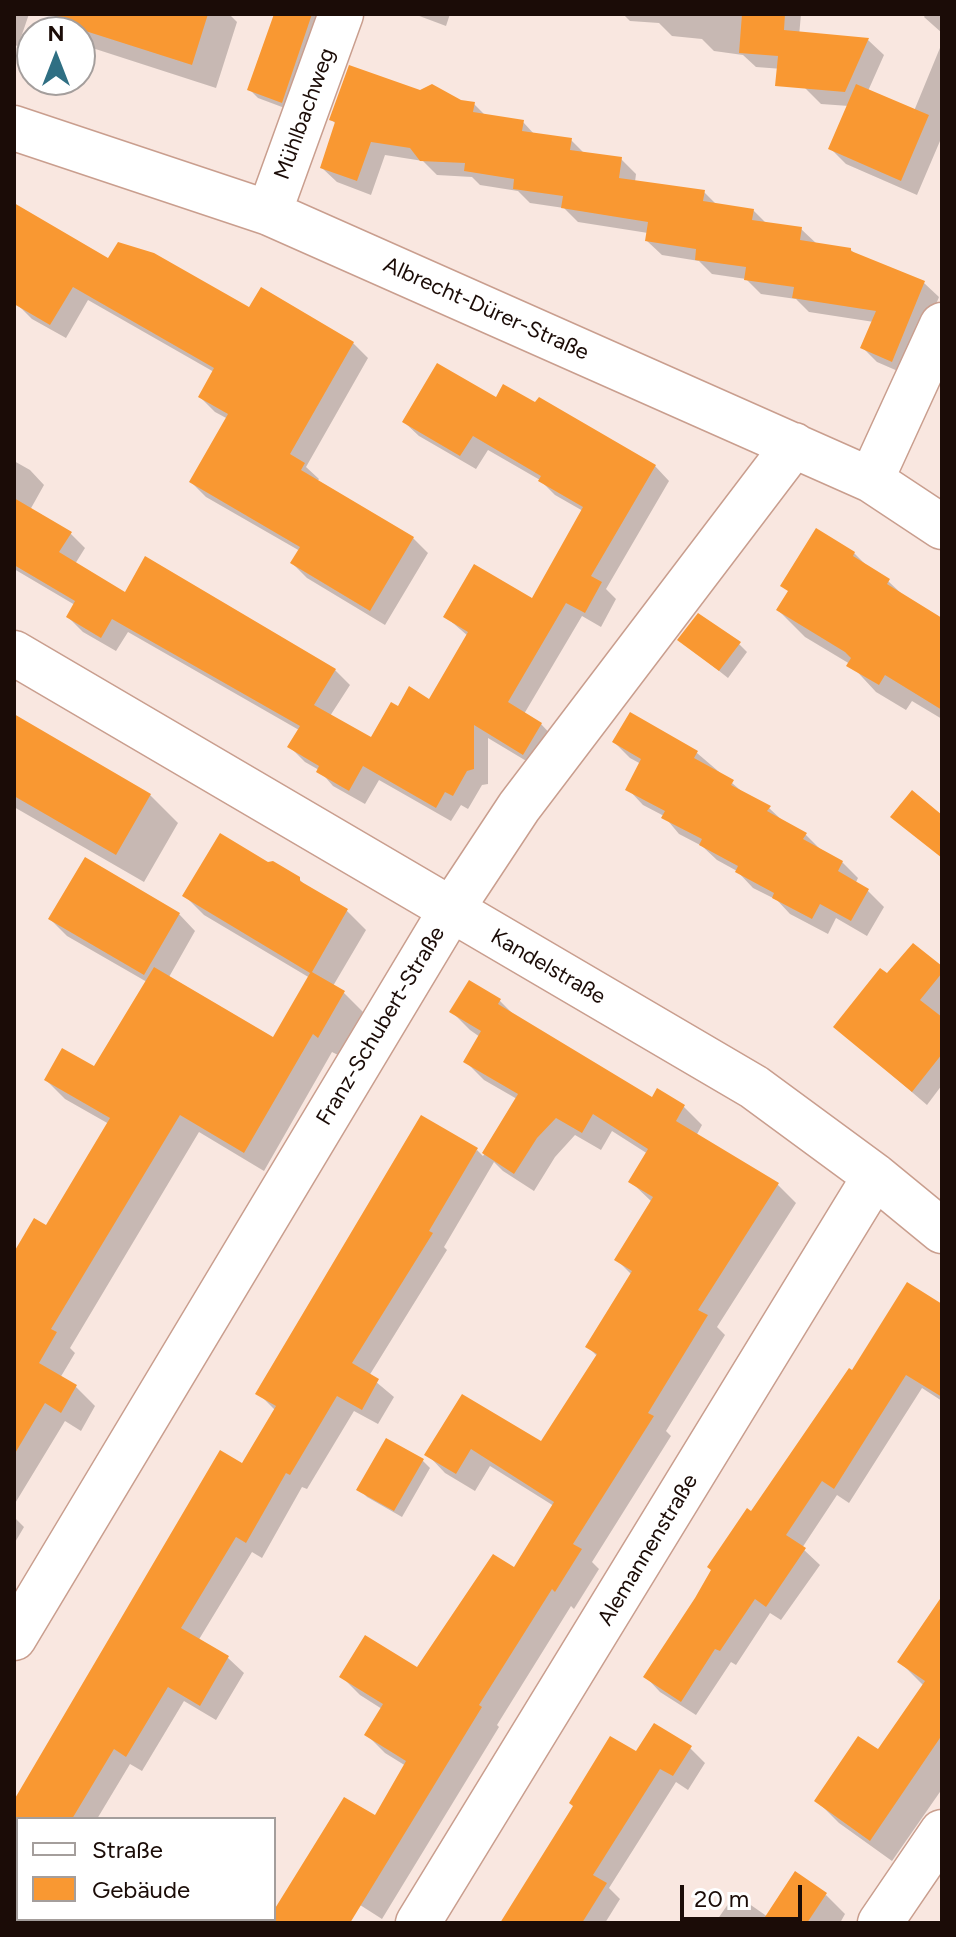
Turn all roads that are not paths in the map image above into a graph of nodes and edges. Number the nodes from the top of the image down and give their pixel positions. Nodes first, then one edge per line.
1 (341, 14) edge
2 (14, 128) edge
3 (269, 213) junction
4 (942, 325) edge
5 (794, 445) junction
6 (871, 480) junction
7 (942, 527) edge
8 (14, 653) edge
9 (451, 910) junction
10 (875, 1176) junction
11 (942, 1231) edge
12 (14, 1638) edge
13 (942, 1832) edge
14 (418, 1923) edge
15 (880, 1923) edge

1 - 3 street, Mühlbachweg
2 - 3 street, Albrecht-Dürer-Straße
3 - 5 street, Albrecht-Dürer-Straße
4 - 6 street
5 - 6 street, Albrecht-Dürer-Straße
5 - 9 street, Franz-Schubert-Straße
6 - 7 street, Albrecht-Dürer-Straße
8 - 9 street, Kandelstraße
9 - 10 street, Kandelstraße
9 - 12 street, Franz-Schubert-Straße
10 - 11 street, Kandelstraße
10 - 14 street, Alemannenstraße
13 - 15 street

